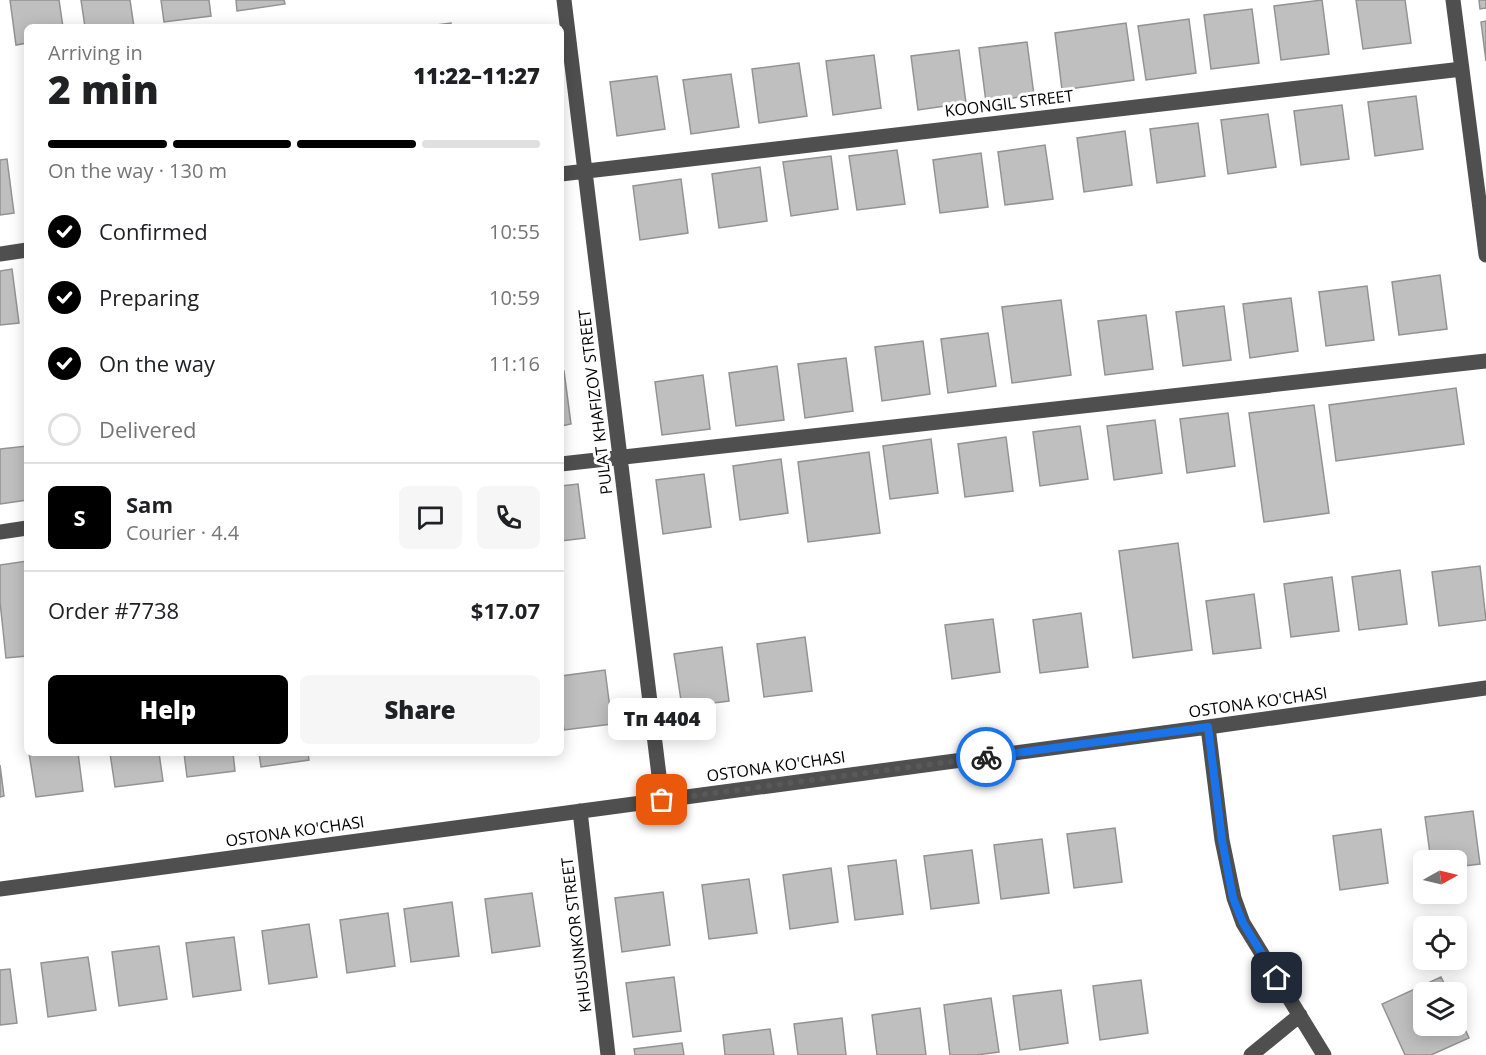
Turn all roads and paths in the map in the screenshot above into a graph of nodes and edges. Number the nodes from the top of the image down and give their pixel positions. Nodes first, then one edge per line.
1 (564, 0) edge
2 (1453, 0) edge
3 (1462, 69) junction
4 (586, 170) junction
5 (564, 174) edge
6 (24, 250) edge
7 (0, 254) edge
8 (1486, 255) edge
9 (1486, 361) edge
10 (619, 457) junction
11 (564, 464) edge
12 (24, 528) edge
13 (0, 532) edge
14 (1486, 688) edge
15 (1208, 727) junction
16 (662, 800) junction
17 (580, 811) junction
18 (0, 890) edge
19 (1300, 1015) junction
20 (608, 1055) edge
21 (1251, 1055) edge
22 (1324, 1055) edge

1 - 4 street, PULAT KHAFIZOV STREET
2 - 3 street
3 - 4 street, KOONGIL STREET
3 - 8 street
4 - 5 street, KOONGIL STREET
4 - 10 street, PULAT KHAFIZOV STREET
6 - 7 street
9 - 10 street
10 - 11 street
10 - 16 street, PULAT KHAFIZOV STREET
12 - 13 street
14 - 15 street, OSTONA KO'CHASI
15 - 16 street, OSTONA KO'CHASI
15 - 19 street
16 - 17 street, OSTONA KO'CHASI
17 - 18 street, OSTONA KO'CHASI
17 - 20 street, KHUSUNKOR STREET
19 - 21 street
19 - 22 street

